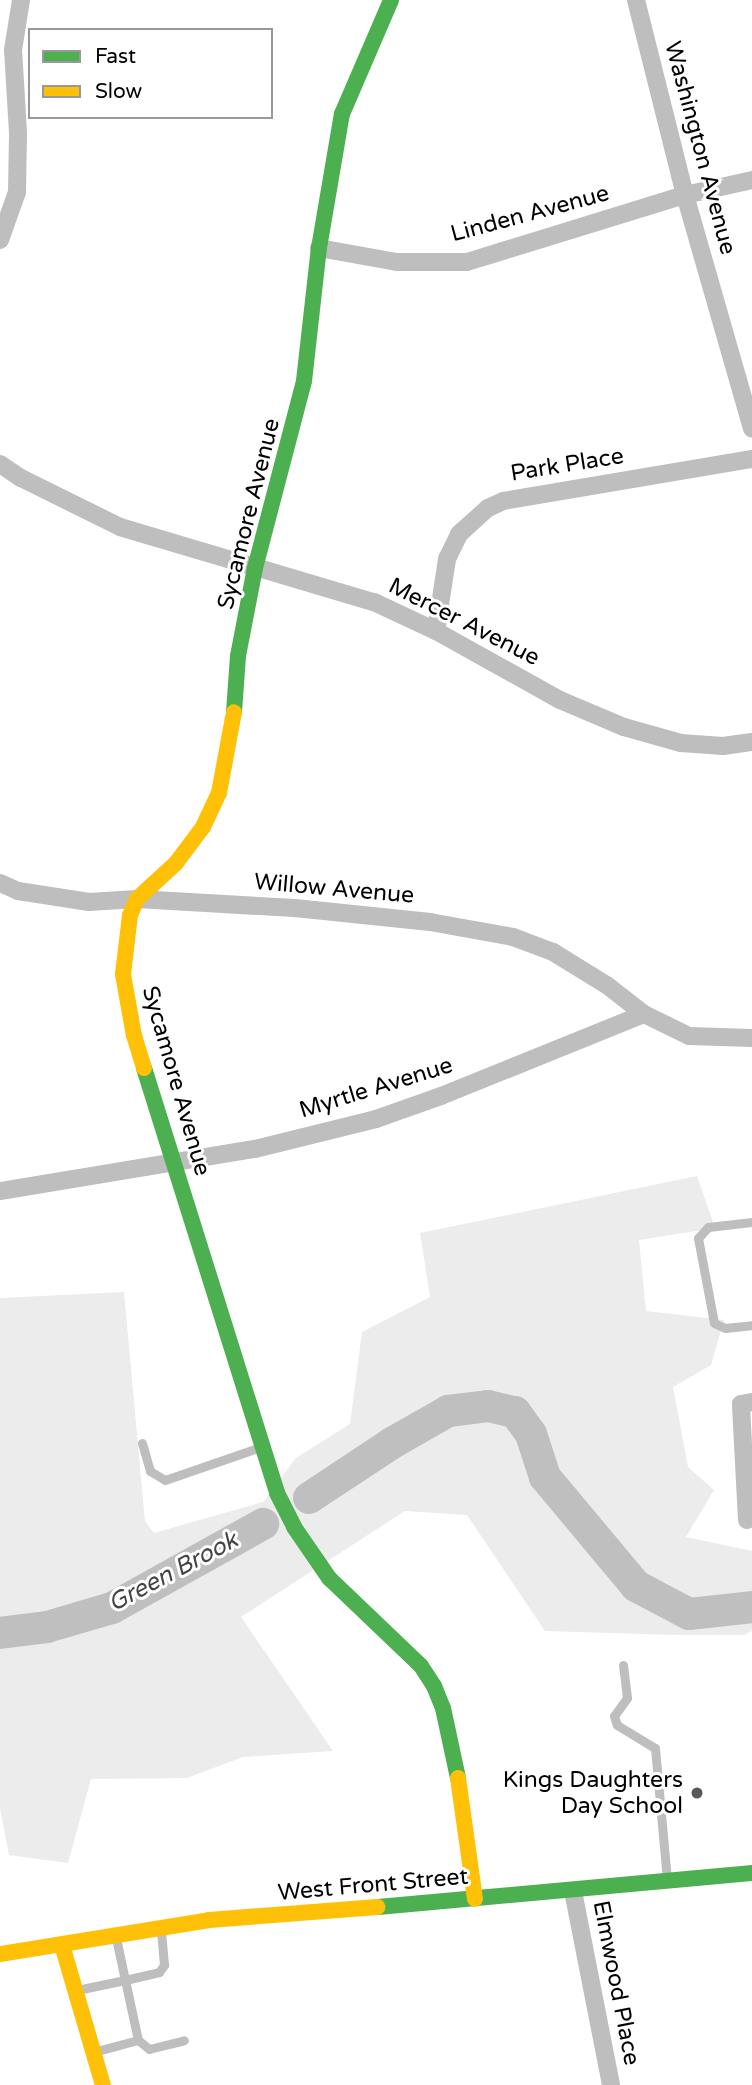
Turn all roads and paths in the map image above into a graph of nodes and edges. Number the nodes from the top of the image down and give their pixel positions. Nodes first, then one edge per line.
1 (21, 0) edge
2 (391, 0) edge
3 (626, 0) edge
4 (637, 0) edge
5 (752, 180) edge
6 (685, 195) junction
7 (0, 240) edge
8 (318, 248) junction
9 (752, 429) edge
10 (752, 459) edge
11 (0, 464) edge
12 (255, 568) junction
13 (436, 631) junction
14 (752, 741) edge
15 (0, 883) edge
16 (137, 899) junction
17 (644, 1014) junction
18 (752, 1038) edge
19 (174, 1161) junction
20 (0, 1191) edge
21 (752, 1222) edge
22 (752, 1325) edge
23 (752, 1402) edge
24 (142, 1443) dead end
25 (263, 1447) junction
26 (747, 1520) dead end
27 (623, 1665) dead end
28 (752, 1872) edge
29 (667, 1881) junction
30 (573, 1891) junction
31 (475, 1899) junction
32 (161, 1928) junction
33 (116, 1936) junction
34 (62, 1945) junction
35 (0, 1954) edge
36 (125, 1980) junction
37 (75, 1991) junction
38 (138, 2040) junction
39 (184, 2040) dead end
40 (93, 2052) junction
41 (103, 2085) edge
42 (611, 2085) edge

1 - 7 street
2 - 8 street, Sycamore Avenue
3 - 4 street
4 - 6 street, Washington Avenue
5 - 6 street, Linden Avenue
6 - 8 street, Linden Avenue
6 - 9 street, Washington Avenue
8 - 12 street, Sycamore Avenue
10 - 13 street, Park Place
11 - 12 street, Mercer Avenue
12 - 13 street, Mercer Avenue
12 - 16 street, Sycamore Avenue
13 - 14 street, Mercer Avenue
15 - 16 street, Willow Avenue
16 - 17 street, Willow Avenue
16 - 19 street, Sycamore Avenue
17 - 18 street
17 - 19 street, Myrtle Avenue
19 - 20 street, Myrtle Avenue
19 - 25 street, Sycamore Avenue
21 - 22 lane
23 - 26 street
24 - 25 lane
25 - 31 street, Sycamore Avenue
27 - 29 lane
28 - 29 street, West Front Street
29 - 30 street, West Front Street
30 - 31 street, West Front Street
30 - 42 street, Elmwood Place
31 - 32 street, West Front Street
32 - 33 street, West Front Street
32 - 36 lane
33 - 34 street, West Front Street
33 - 36 lane
34 - 35 street, West Front Street
34 - 37 street
36 - 37 lane
36 - 38 lane
37 - 40 street
38 - 39 lane
38 - 40 lane
40 - 41 street

